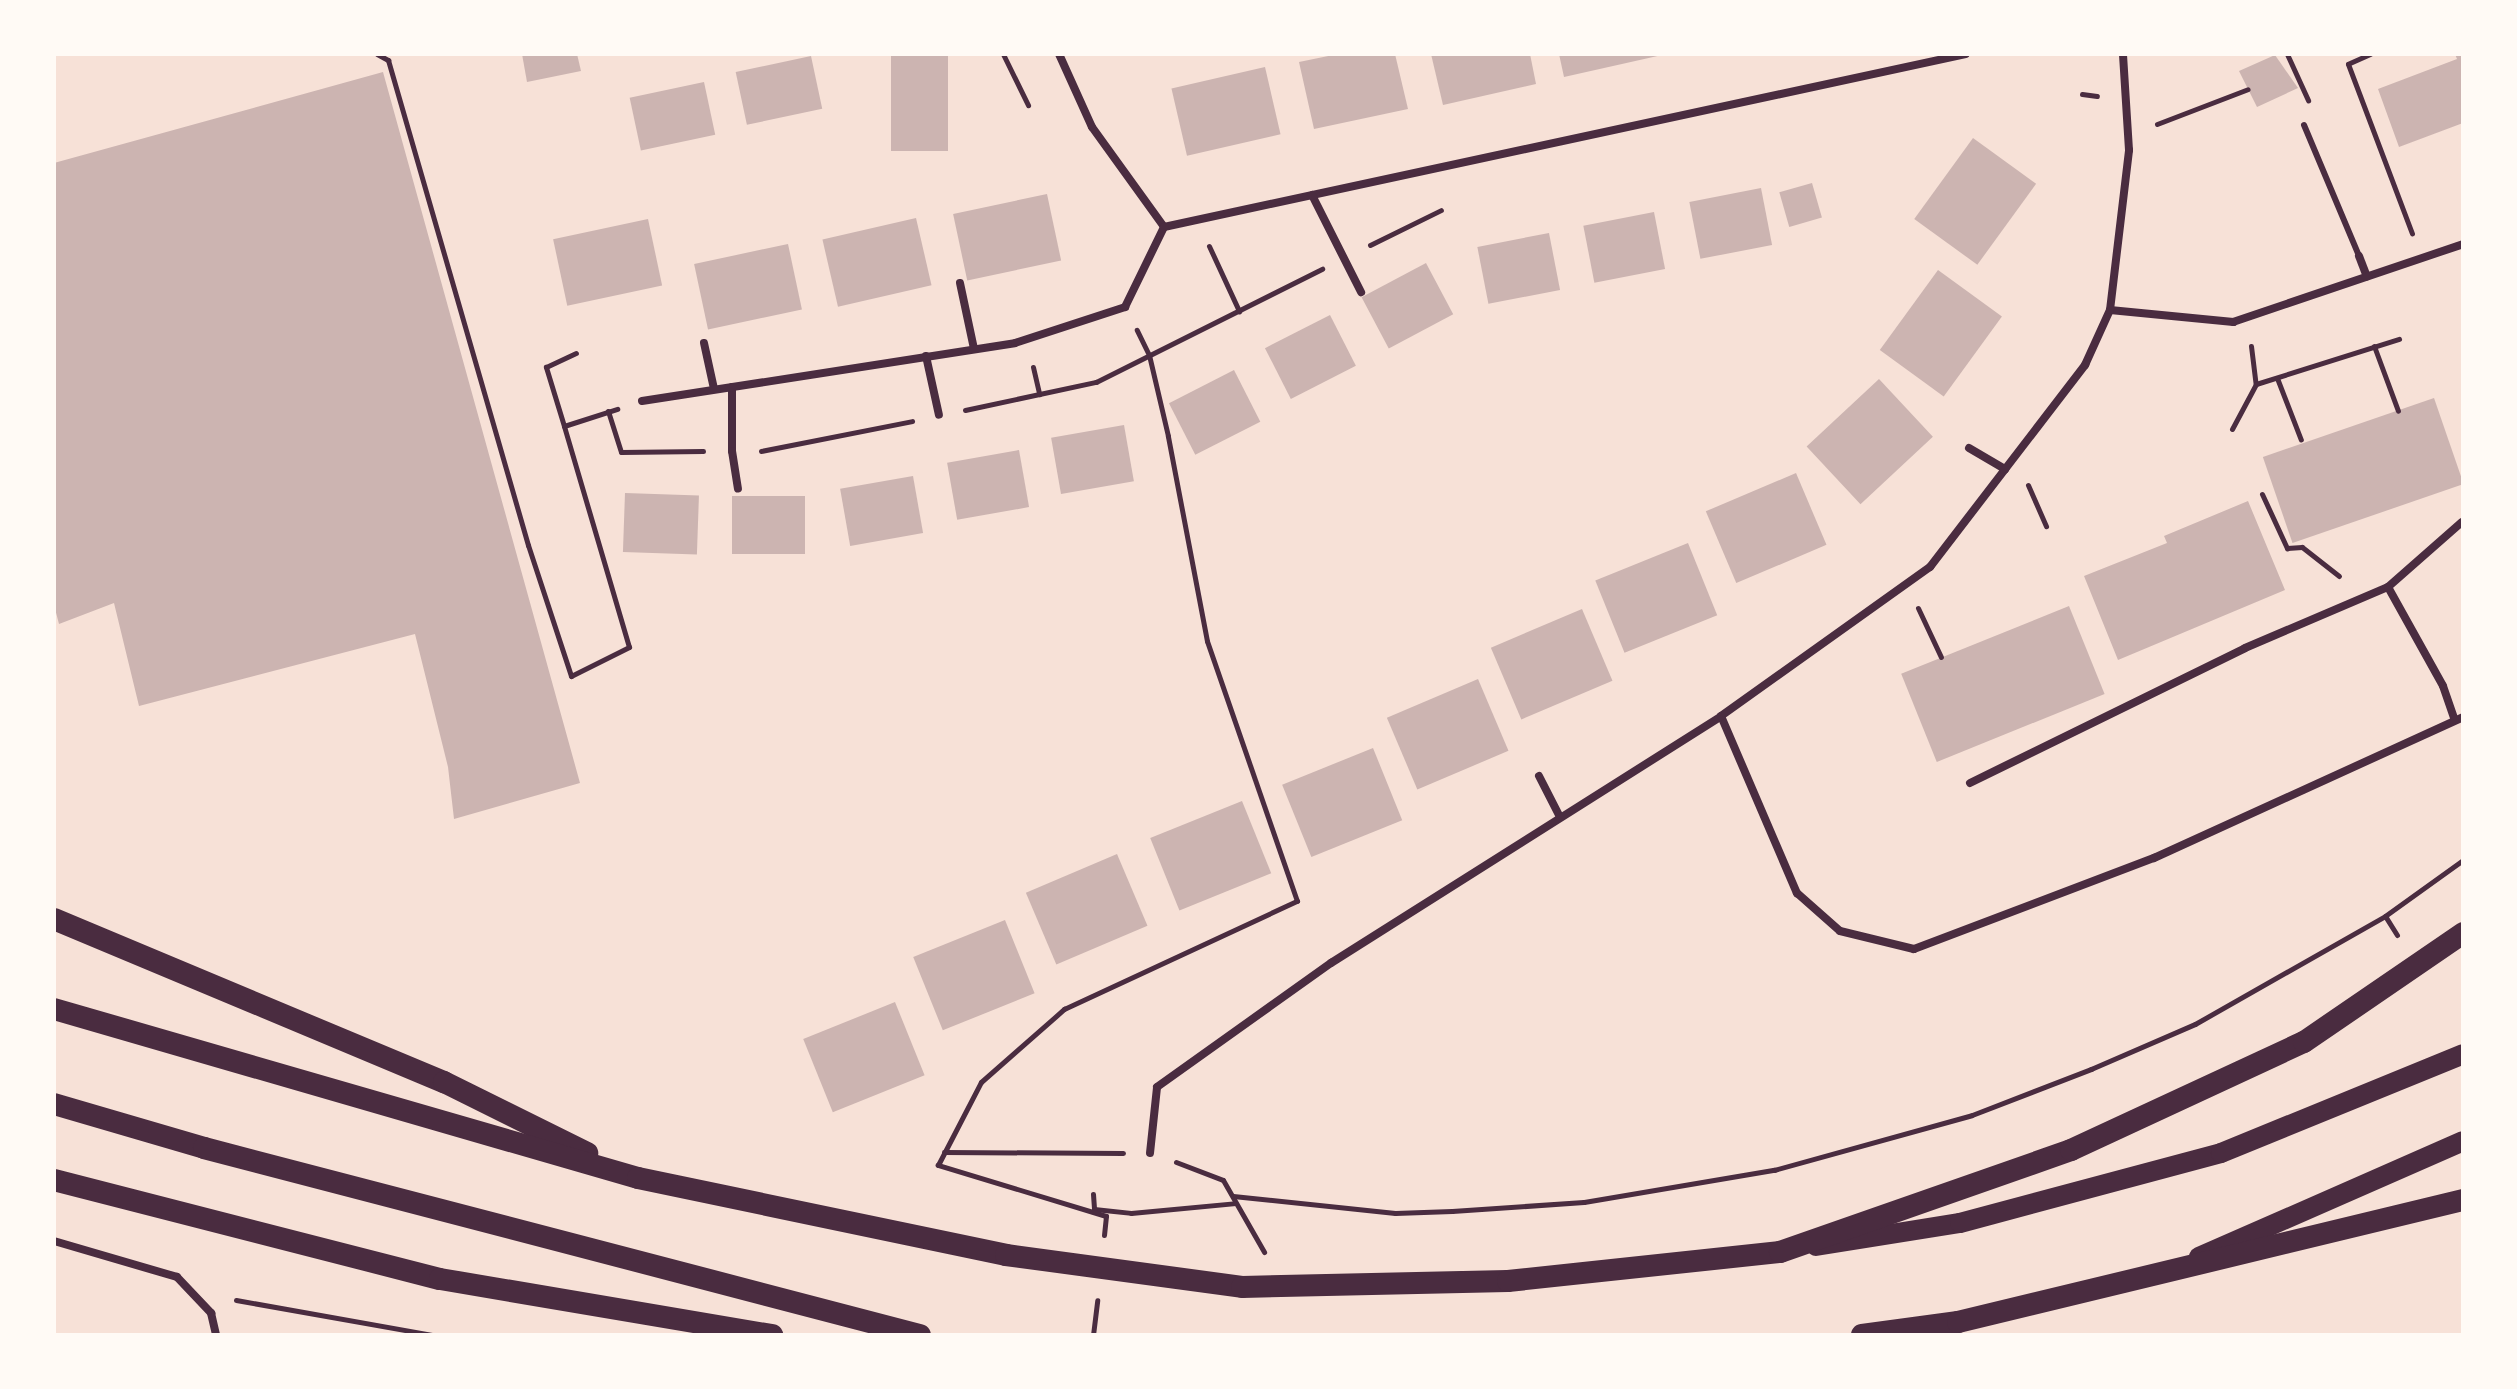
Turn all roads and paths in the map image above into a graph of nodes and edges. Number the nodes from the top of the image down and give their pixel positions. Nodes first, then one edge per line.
1 (377, 54) edge
2 (1003, 54) edge
3 (1059, 54) edge
4 (1966, 54) edge
5 (2123, 54) edge
6 (2287, 54) edge
7 (2370, 54) edge
8 (2248, 89) dead end
9 (1028, 105) dead end
10 (2311, 106) dead end
11 (2304, 125) dead end
12 (2148, 128) dead end
13 (1312, 195) junction
14 (1441, 210) dead end
15 (1198, 220) junction
16 (1164, 227) junction
17 (2415, 241) dead end
18 (2463, 244) edge
19 (2359, 256) joint
20 (1344, 258) junction
21 (2367, 277) junction
22 (960, 283) dead end
23 (1361, 292) dead end
24 (1125, 307) junction
25 (2110, 310) junction
26 (1239, 311) junction
27 (2399, 339) dead end
28 (704, 343) dead end
29 (2251, 345) dead end
30 (2374, 346) junction
31 (974, 349) junction
32 (576, 353) dead end
33 (1149, 355) junction
34 (926, 356) junction
35 (2277, 378) junction
36 (2256, 384) junction
37 (732, 387) junction
38 (714, 389) junction
39 (642, 401) joint
40 (608, 411) junction
41 (2398, 411) dead end
42 (939, 415) junction
43 (564, 426) junction
44 (2232, 429) dead end
45 (2301, 440) dead end
46 (1969, 448) dead end
47 (732, 451) junction
48 (2005, 469) junction
49 (2026, 481) dead end
50 (738, 489) dead end
51 (2262, 494) dead end
52 (2462, 522) edge
53 (2046, 526) dead end
54 (2388, 587) junction
55 (2365, 597) junction
56 (1916, 603) dead end
57 (1941, 657) dead end
58 (1721, 716) junction
59 (2459, 718) edge
60 (1539, 776) dead end
61 (1970, 783) dead end
62 (1560, 817) junction
63 (2463, 860) edge
64 (2385, 916) junction
65 (54, 919) edge
66 (2463, 933) edge
67 (2416, 965) junction
68 (54, 1009) edge
69 (2463, 1054) edge
70 (54, 1104) edge
71 (2463, 1141) edge
72 (1150, 1153) dead end
73 (938, 1165) dead end
74 (638, 1178) junction
75 (54, 1180) edge
76 (1093, 1194) dead end
77 (1233, 1196) dead end
78 (2463, 1200) edge
79 (1236, 1203) dead end
80 (54, 1241) edge
81 (1780, 1252) junction
82 (2155, 1276) junction
83 (197, 1293) junction
84 (216, 1335) edge
85 (432, 1335) edge
86 (772, 1335) edge
87 (920, 1335) edge
88 (1862, 1335) edge

1 - 43 path
2 - 9 path
3 - 16 street
4 - 13 street
5 - 25 street
6 - 10 path
7 - 17 path
8 - 12 path
11 - 19 lane
13 - 15 street
13 - 20 street
14 - 20 path
15 - 16 street
15 - 26 path
16 - 24 street
18 - 21 street
19 - 21 street
20 - 23 street
20 - 26 path
21 - 25 street
22 - 31 street
24 - 31 street
24 - 33 path
25 - 48 street
26 - 33 path
27 - 30 path
28 - 38 street
29 - 36 path
30 - 35 path
30 - 41 path
31 - 34 street
32 - 43 path
33 - 42 path
33 - 73 path
34 - 37 street
34 - 42 street
35 - 36 path
35 - 45 path
36 - 44 path
37 - 38 street
37 - 47 street
38 - 39 street
39 - 40 path
40 - 43 path
40 - 47 path
42 - 47 path
46 - 48 street
47 - 50 street
48 - 58 street
49 - 53 path
51 - 55 path
52 - 54 street
54 - 55 street
54 - 59 street
55 - 61 street
56 - 57 path
58 - 59 street
58 - 62 street
60 - 62 street
62 - 72 street
63 - 64 path
64 - 67 path
64 - 77 path
65 - 74 highway
66 - 67 highway
67 - 81 highway
68 - 74 highway
69 - 81 main road
70 - 87 highway
71 - 82 main road
74 - 81 highway
75 - 86 highway
76 - 79 path
78 - 82 highway
80 - 83 street
82 - 88 highway
83 - 84 street
83 - 85 path

